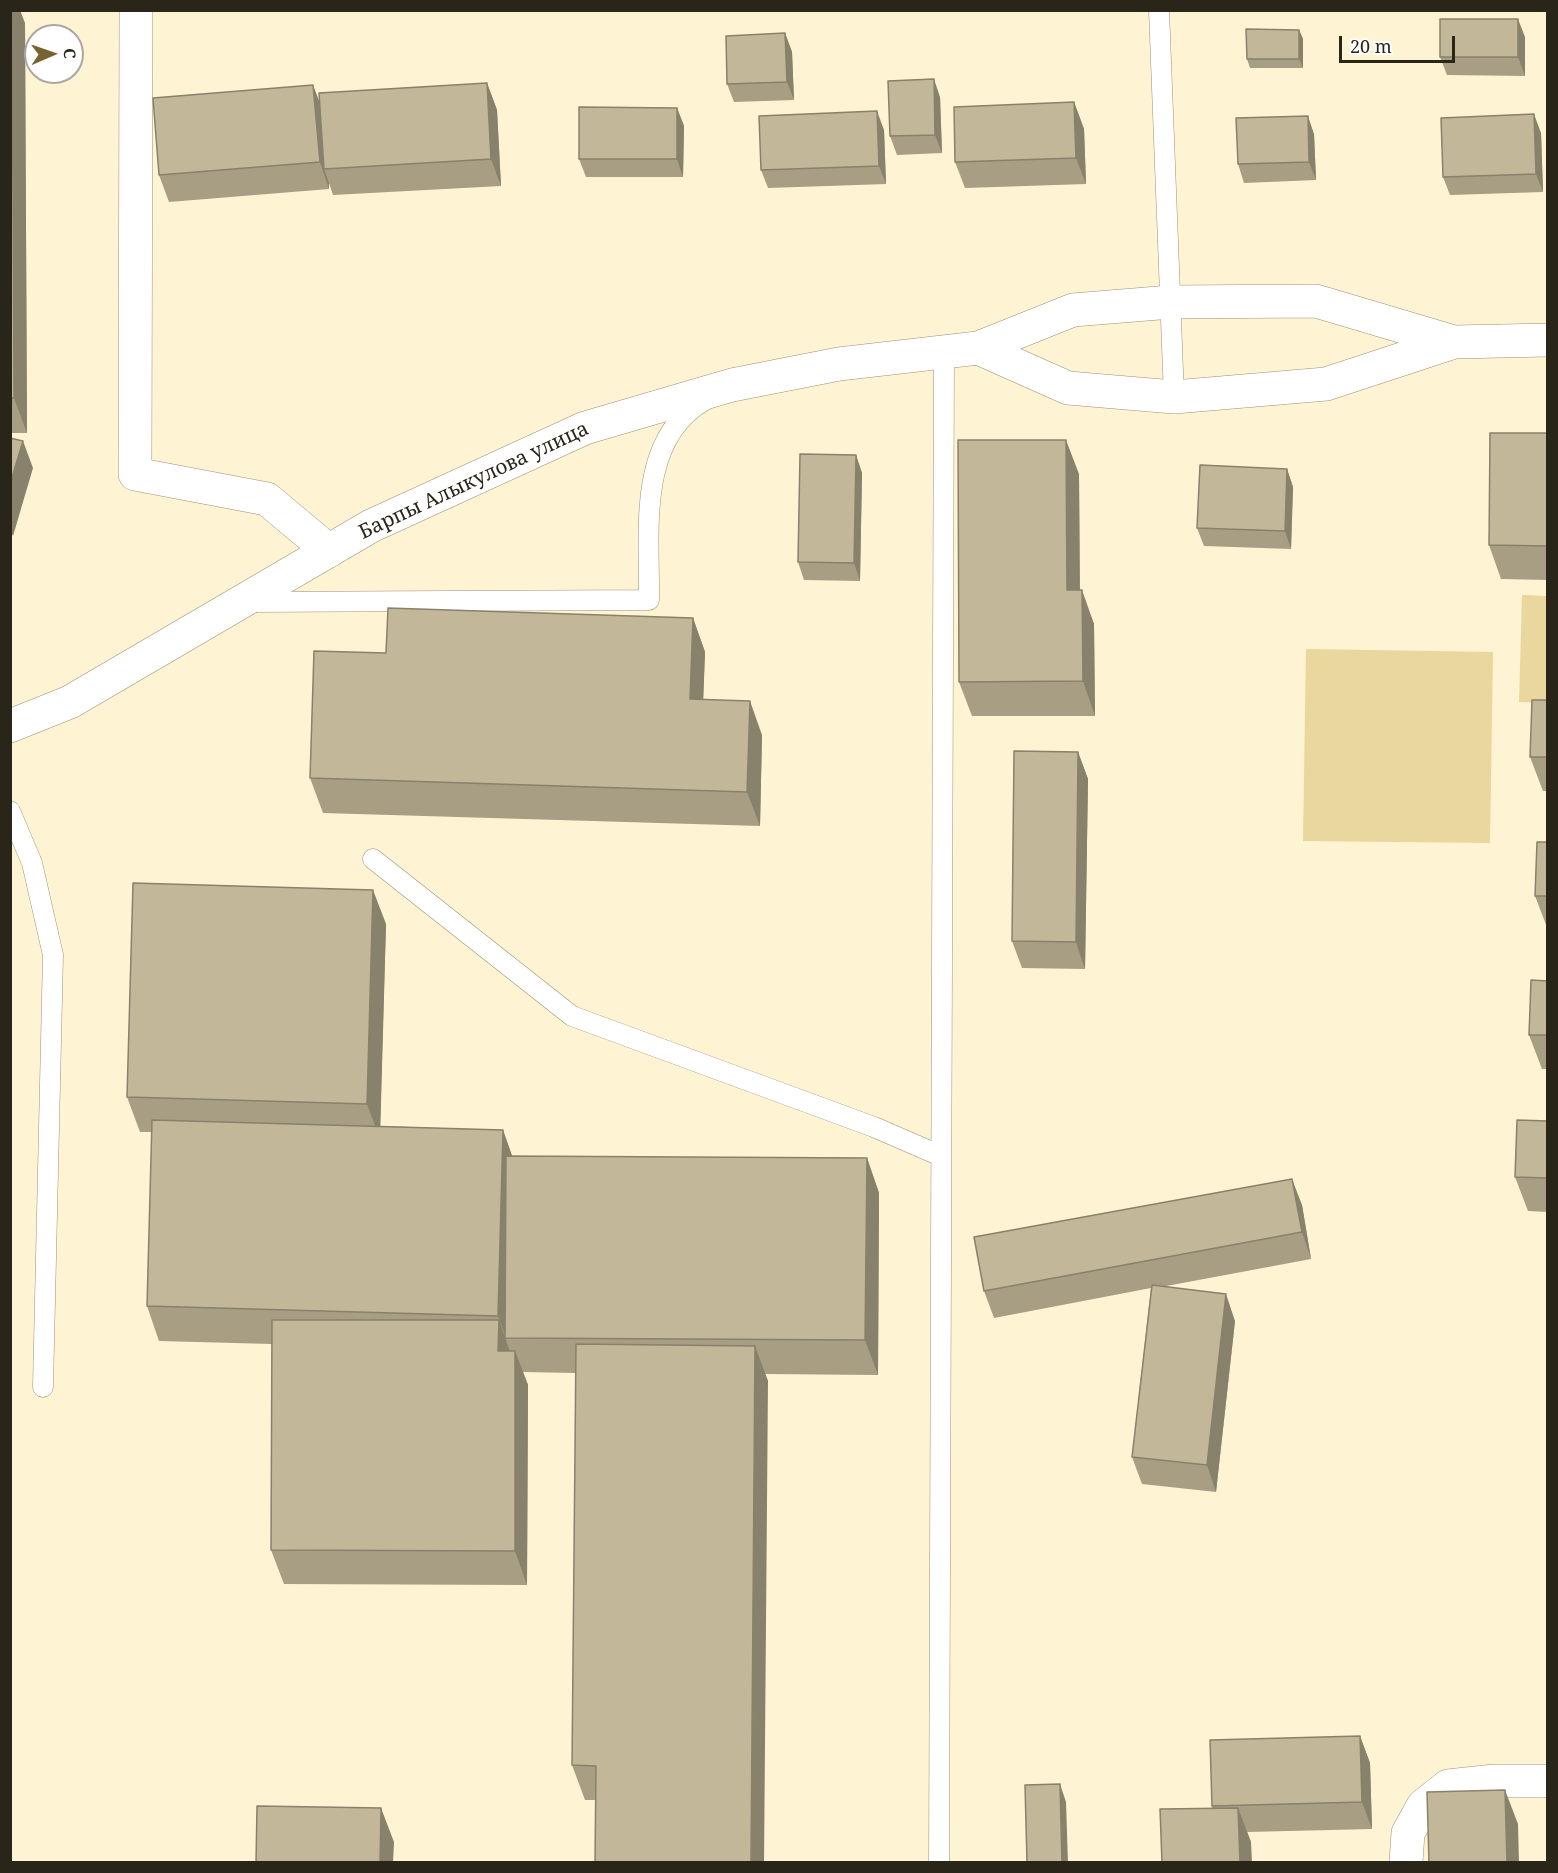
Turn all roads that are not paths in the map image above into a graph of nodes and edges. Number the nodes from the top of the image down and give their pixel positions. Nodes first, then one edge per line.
1 (136, 10) edge
2 (1159, 10) edge
3 (1171, 302) junction
4 (1548, 340) edge
5 (1454, 342) junction
6 (978, 348) junction
7 (944, 351) junction
8 (732, 385) junction
9 (1174, 397) junction
10 (329, 551) junction
11 (241, 602) junction
12 (10, 726) edge
13 (10, 811) edge
14 (373, 859) dead end
15 (941, 1156) junction
16 (43, 1388) dead end
17 (1548, 1781) edge
18 (939, 1863) edge
19 (1406, 1863) edge

1 - 10 main road
2 - 3 lane
3 - 5 main road, Барпы Алыкулова улица
3 - 6 main road, Барпы Алыкулова улица
3 - 9 lane
4 - 5 main road, Барпы Алыкулова улица
5 - 9 main road, Барпы Алыкулова улица
6 - 7 main road, Барпы Алыкулова улица
6 - 9 main road, Барпы Алыкулова улица
7 - 8 main road, Барпы Алыкулова улица
7 - 15 lane
8 - 10 main road, Барпы Алыкулова улица
8 - 11 lane
10 - 11 main road, Барпы Алыкулова улица
11 - 12 main road, Барпы Алыкулова улица
13 - 16 lane
14 - 15 lane
15 - 18 lane
17 - 19 main road

